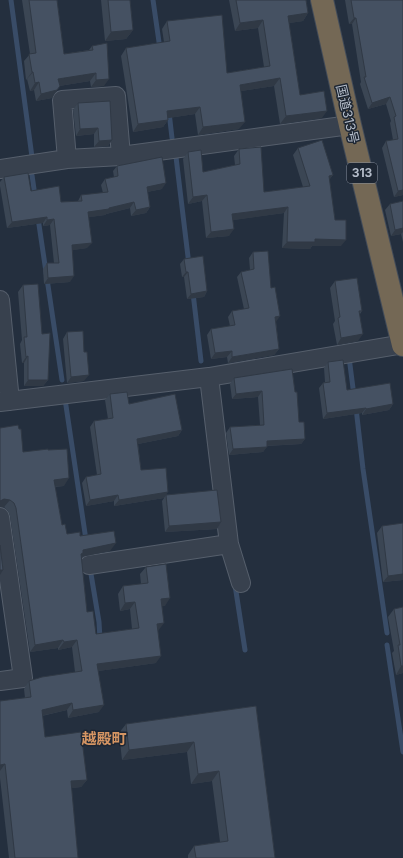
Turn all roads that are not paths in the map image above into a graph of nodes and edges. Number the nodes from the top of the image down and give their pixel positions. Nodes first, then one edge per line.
1 (322, 0) edge
2 (350, 125) junction
3 (121, 156) junction
4 (67, 159) junction
5 (0, 169) edge
6 (0, 300) edge
7 (403, 344) edge
8 (209, 377) junction
9 (5, 401) edge
10 (0, 516) edge
11 (229, 544) junction
12 (89, 565) dead end
13 (4, 571) edge
14 (241, 583) dead end
15 (0, 681) edge

1 - 2 highway, 国道313号 / 313
2 - 3 street
2 - 7 highway, 国道313号 / 313
3 - 4 street
3 - 4 street
4 - 5 street
6 - 9 street
7 - 8 street
8 - 9 street
8 - 11 street
10 - 13 street
11 - 12 street
11 - 14 street
13 - 15 street

